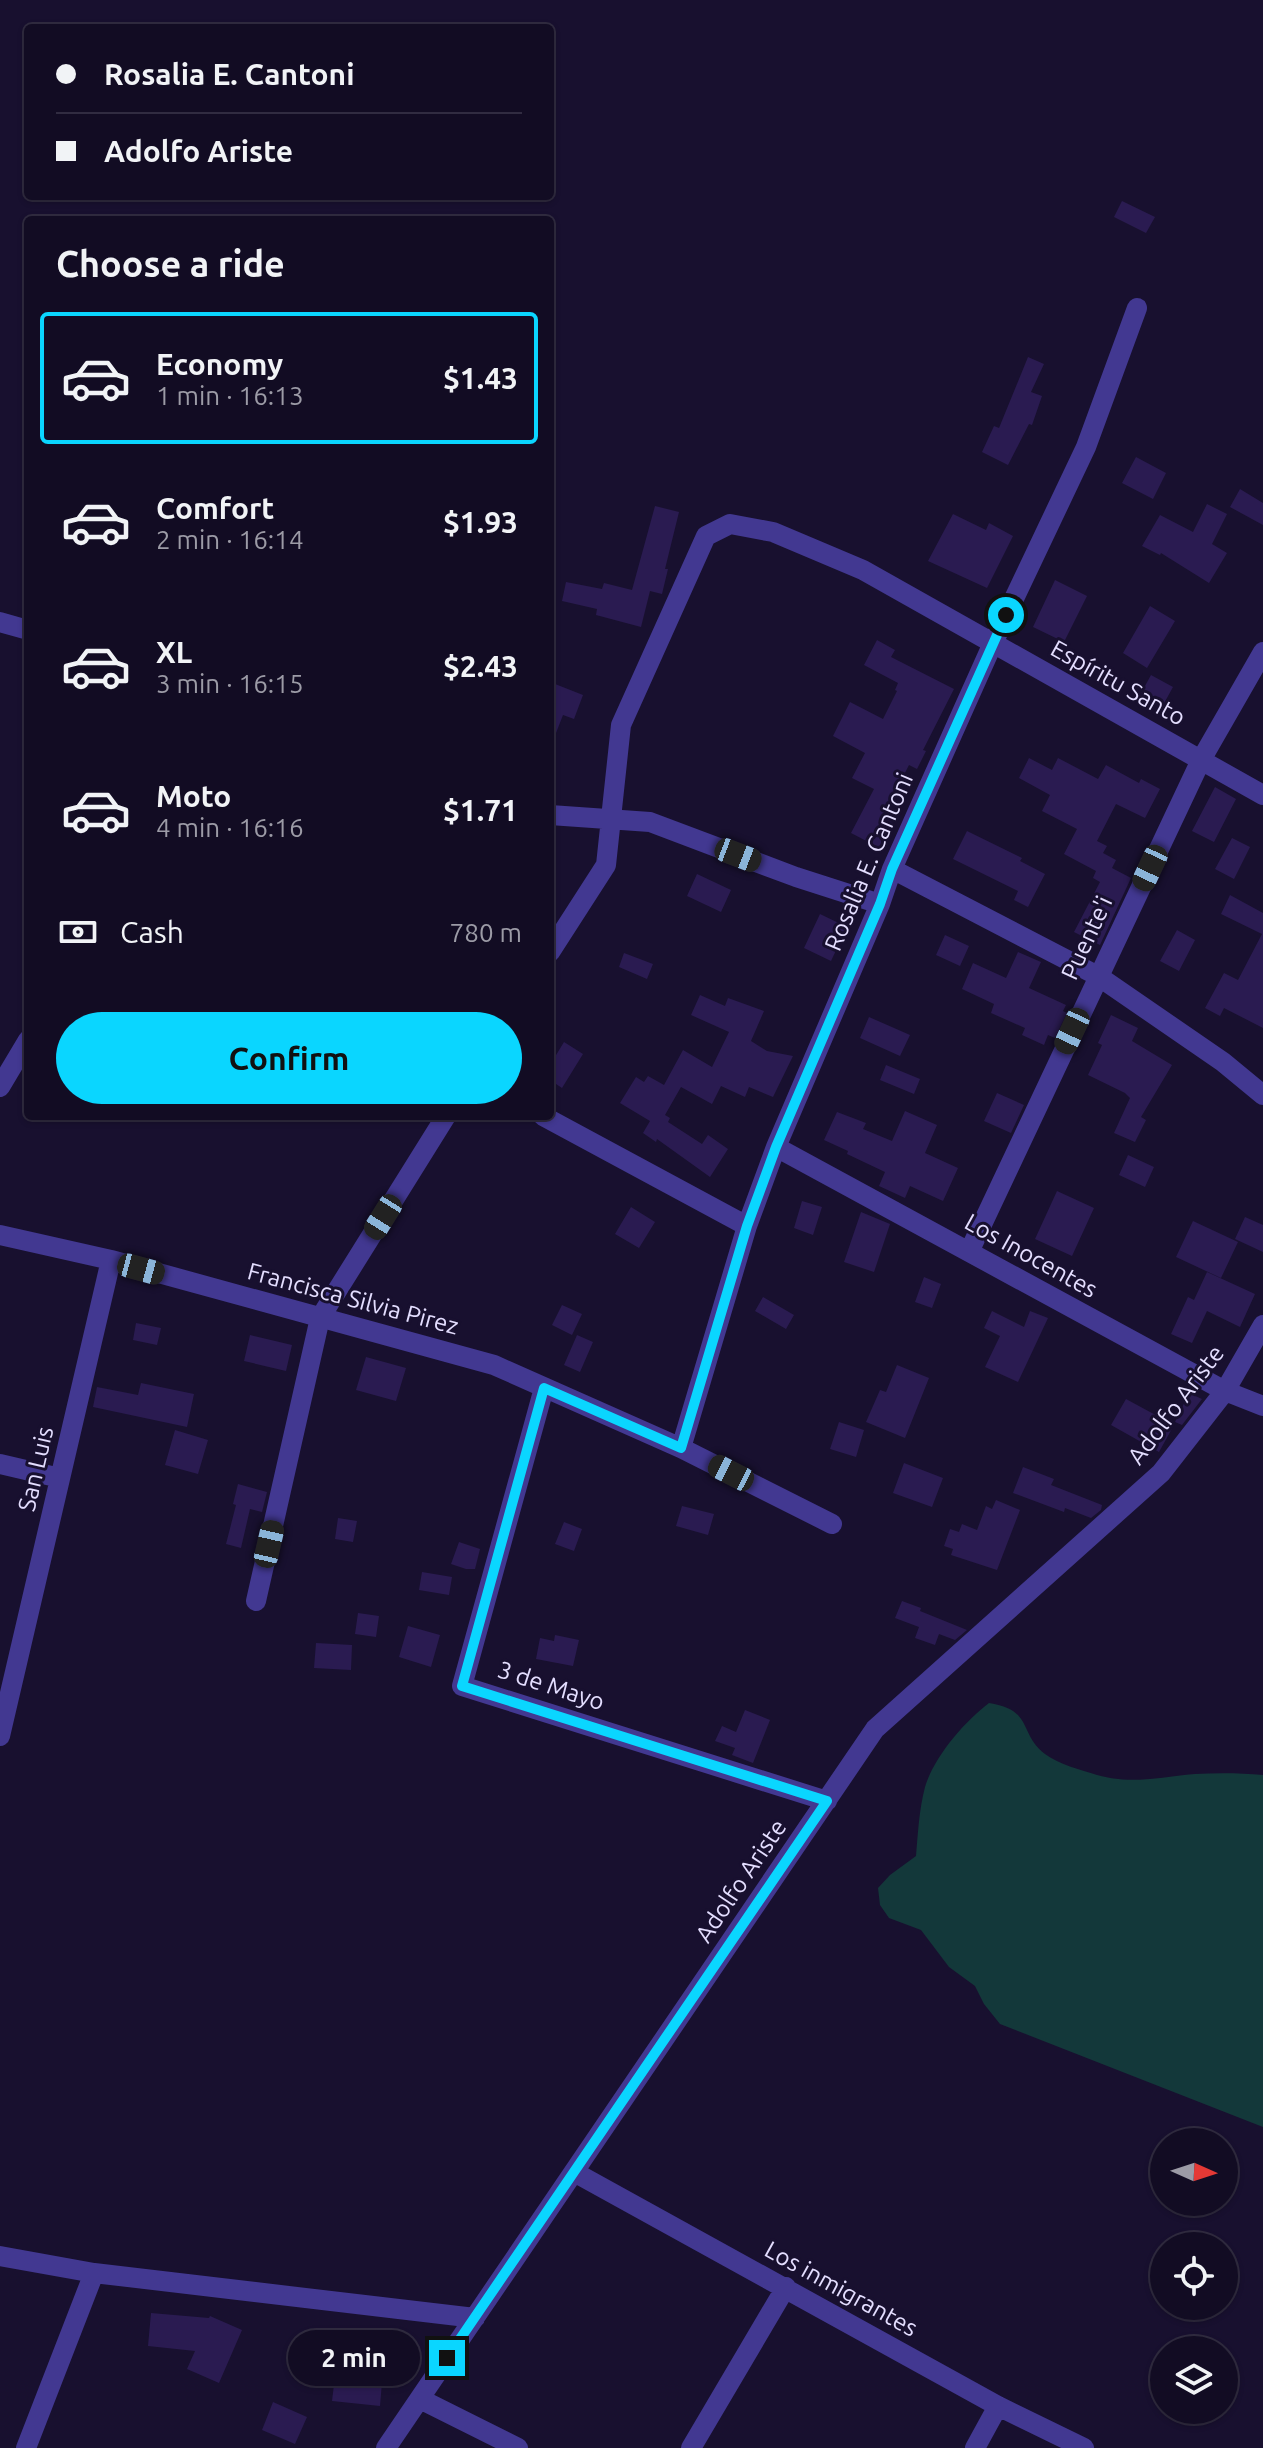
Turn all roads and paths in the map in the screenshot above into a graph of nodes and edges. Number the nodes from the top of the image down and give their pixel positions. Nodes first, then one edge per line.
1 (1137, 308) dead end
2 (0, 622) edge
3 (24, 629) edge
4 (993, 643) junction
5 (1263, 652) edge
6 (1201, 760) junction
7 (1263, 795) edge
8 (554, 815) edge
9 (611, 820) junction
10 (892, 869) junction
11 (880, 904) junction
12 (554, 946) edge
13 (1098, 976) junction
14 (24, 1047) edge
15 (0, 1087) edge
16 (1263, 1095) edge
17 (444, 1120) edge
18 (550, 1120) edge
19 (776, 1147) junction
20 (747, 1226) junction
21 (0, 1235) edge
22 (969, 1252) junction
23 (111, 1260) junction
24 (320, 1318) junction
25 (1263, 1325) edge
26 (544, 1388) junction
27 (1225, 1391) junction
28 (1263, 1406) edge
29 (681, 1448) junction
30 (0, 1464) edge
31 (60, 1478) junction
32 (832, 1524) dead end
33 (256, 1601) dead end
34 (3, 1713) edge
35 (0, 1736) edge
36 (827, 1801) junction
37 (574, 2172) junction
38 (0, 2256) edge
39 (94, 2273) junction
40 (786, 2287) junction
41 (475, 2318) junction
42 (420, 2399) junction
43 (998, 2406) junction
44 (26, 2448) edge
45 (386, 2448) edge
46 (518, 2448) edge
47 (691, 2448) edge
48 (975, 2448) edge
49 (1084, 2448) edge

1 - 4 street, Rosalia E. Cantoni
2 - 3 street
4 - 6 street, Espíritu Santo
4 - 9 street, Espíritu Santo
4 - 10 street, Rosalia E. Cantoni
5 - 6 street, Puente'i
6 - 7 street, Espíritu Santo
6 - 13 street, Puente'i
8 - 9 street
9 - 11 street
9 - 12 street, Espíritu Santo
10 - 11 street, Rosalia E. Cantoni
10 - 13 street
11 - 19 street, Rosalia E. Cantoni
13 - 16 street
13 - 22 street, Puente'i
14 - 15 street
17 - 24 street
18 - 20 street
19 - 20 street, Rosalia E. Cantoni
19 - 22 street, Los Inocentes
20 - 29 street, Rosalia E. Cantoni
21 - 23 street, Francisca Silvia Pirez
22 - 27 street, Los Inocentes
23 - 24 street, Francisca Silvia Pirez
23 - 31 street, San Luis
24 - 26 street, Francisca Silvia Pirez
24 - 33 street
25 - 27 street, Adolfo Ariste
26 - 29 street, Francisca Silvia Pirez
26 - 36 street, 3 de Mayo
27 - 28 street, Los Inocentes
27 - 36 street, Adolfo Ariste
29 - 32 street, Francisca Silvia Pirez
30 - 31 street
31 - 34 street, San Luis
34 - 35 street, San Luis
36 - 37 street, Adolfo Ariste
37 - 40 street, Los inmigrantes
37 - 41 street, Adolfo Ariste
38 - 39 street
39 - 41 street
39 - 44 street
40 - 43 street, Los inmigrantes
40 - 47 street
41 - 42 street, Adolfo Ariste
42 - 45 street, Adolfo Ariste
42 - 46 street
43 - 48 street
43 - 49 street, Los inmigrantes

